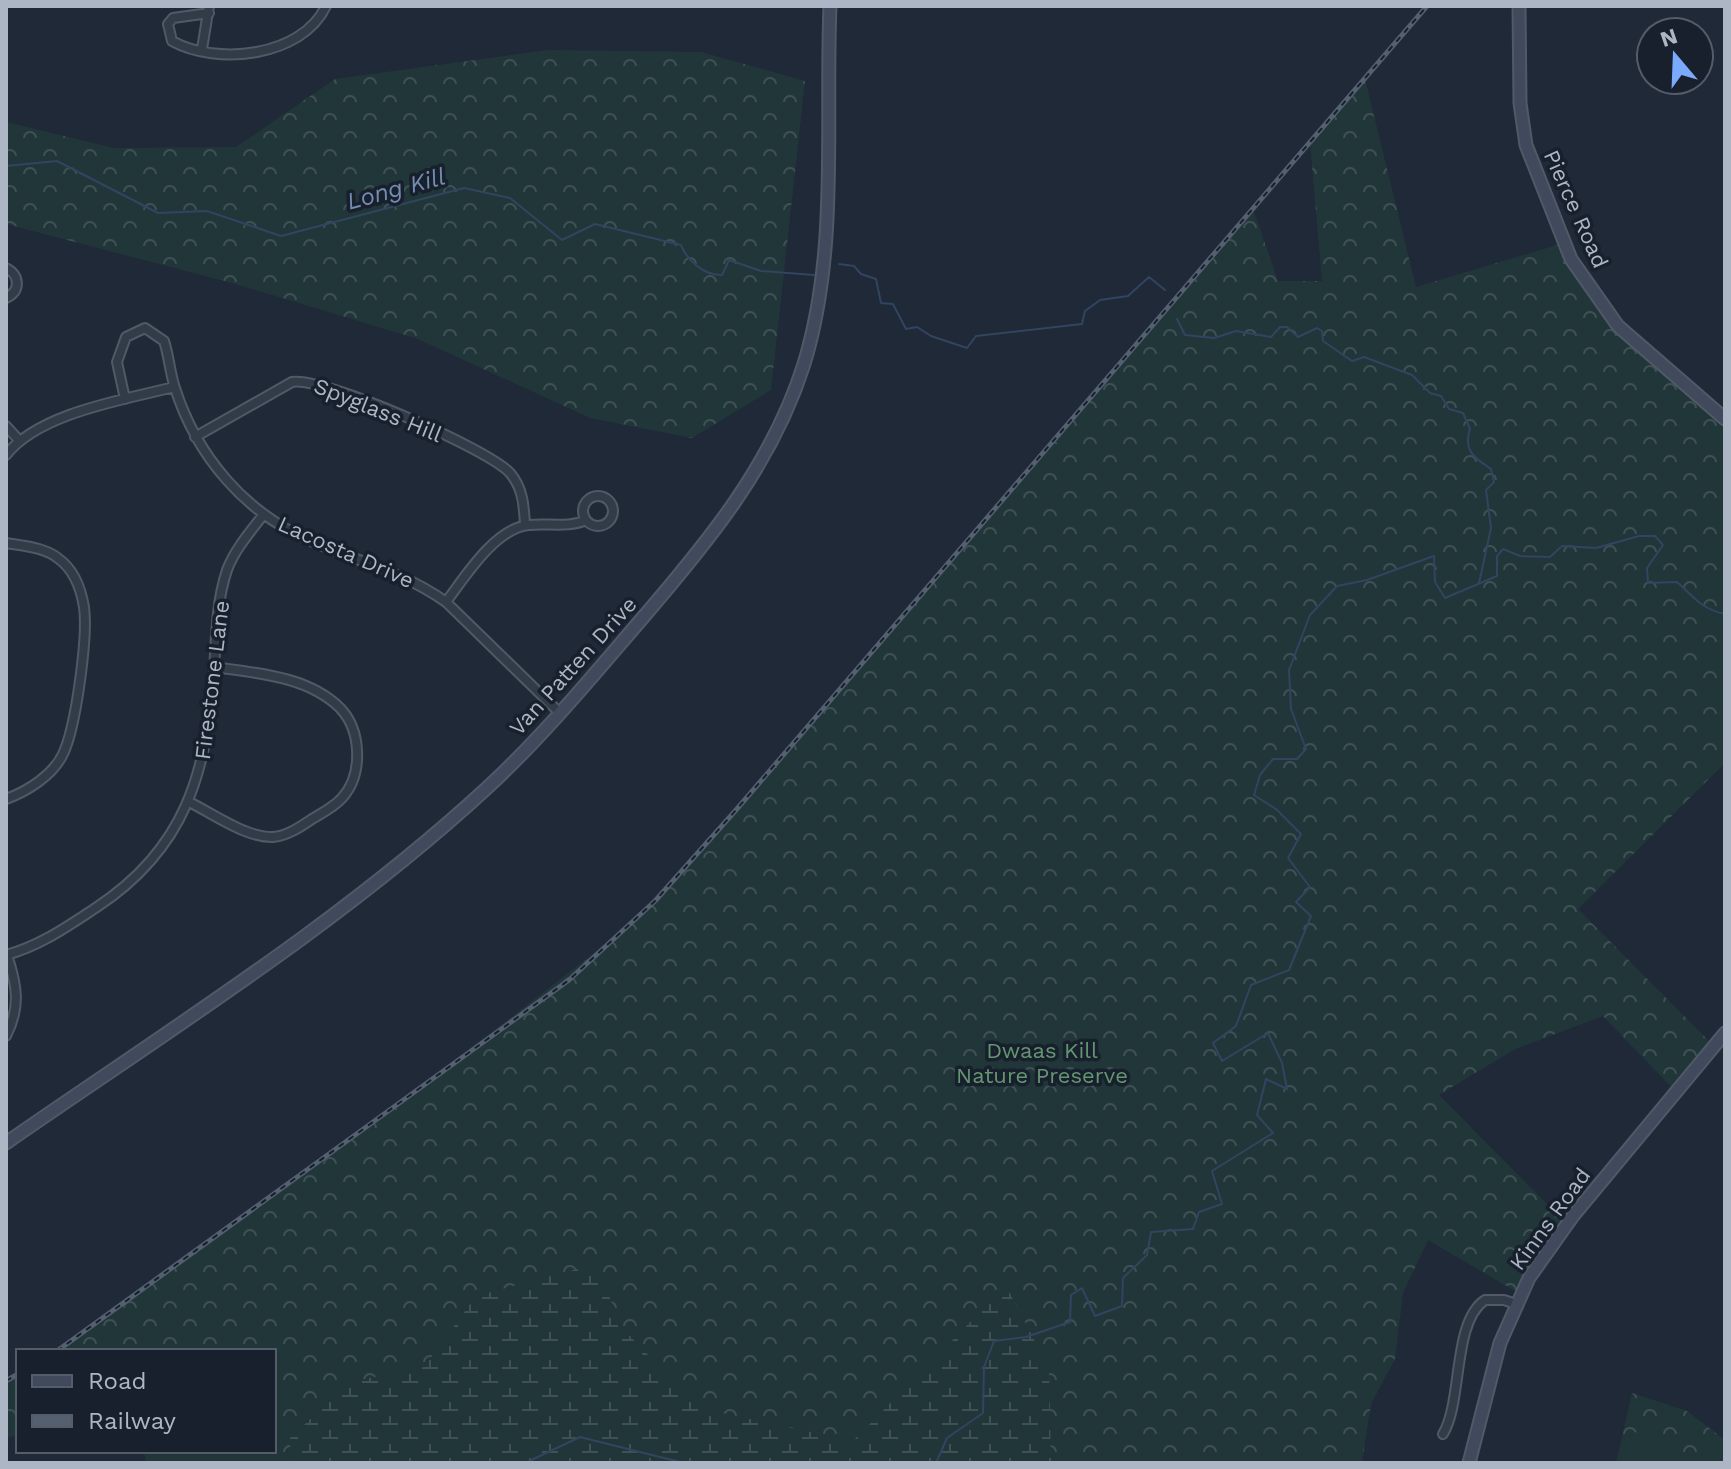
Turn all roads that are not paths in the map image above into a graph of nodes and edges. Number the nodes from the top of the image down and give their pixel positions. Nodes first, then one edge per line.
1 (326, 6) edge
2 (830, 6) edge
3 (1519, 6) edge
4 (209, 9) edge
5 (202, 49) junction
6 (6, 268) edge
7 (6, 298) edge
8 (174, 387) junction
9 (125, 399) junction
10 (1725, 419) edge
11 (6, 426) edge
12 (195, 437) junction
13 (18, 439) junction
14 (6, 455) edge
15 (264, 514) junction
16 (586, 520) dead end
17 (525, 525) junction
18 (6, 543) edge
19 (446, 602) junction
20 (214, 667) junction
21 (560, 713) junction
22 (6, 799) edge
23 (189, 802) junction
24 (6, 955) edge
25 (1725, 1033) edge
26 (6, 1036) edge
27 (6, 1143) edge
28 (1516, 1304) junction
29 (1443, 1434) dead end
30 (1469, 1463) edge

1 - 5 street
2 - 21 street, Van Patten Drive
3 - 10 street, Pierce Road
4 - 5 street
4 - 5 street
6 - 7 street
8 - 9 street
8 - 9 street, Lacosta Drive
8 - 12 street, Lacosta Drive
9 - 13 street
11 - 13 street
12 - 15 street, Lacosta Drive
12 - 17 street, Spyglass Hill
13 - 14 street
15 - 19 street, Lacosta Drive
15 - 20 street, Firestone Lane
16 - 17 street
17 - 19 street
18 - 22 street
19 - 21 street, Lacosta Drive
20 - 23 street, Firestone Lane
20 - 23 street
21 - 27 street, Van Patten Drive
23 - 24 street, Firestone Lane
24 - 26 street
25 - 28 street, Kinns Road
28 - 29 street
28 - 30 street, Kinns Road

